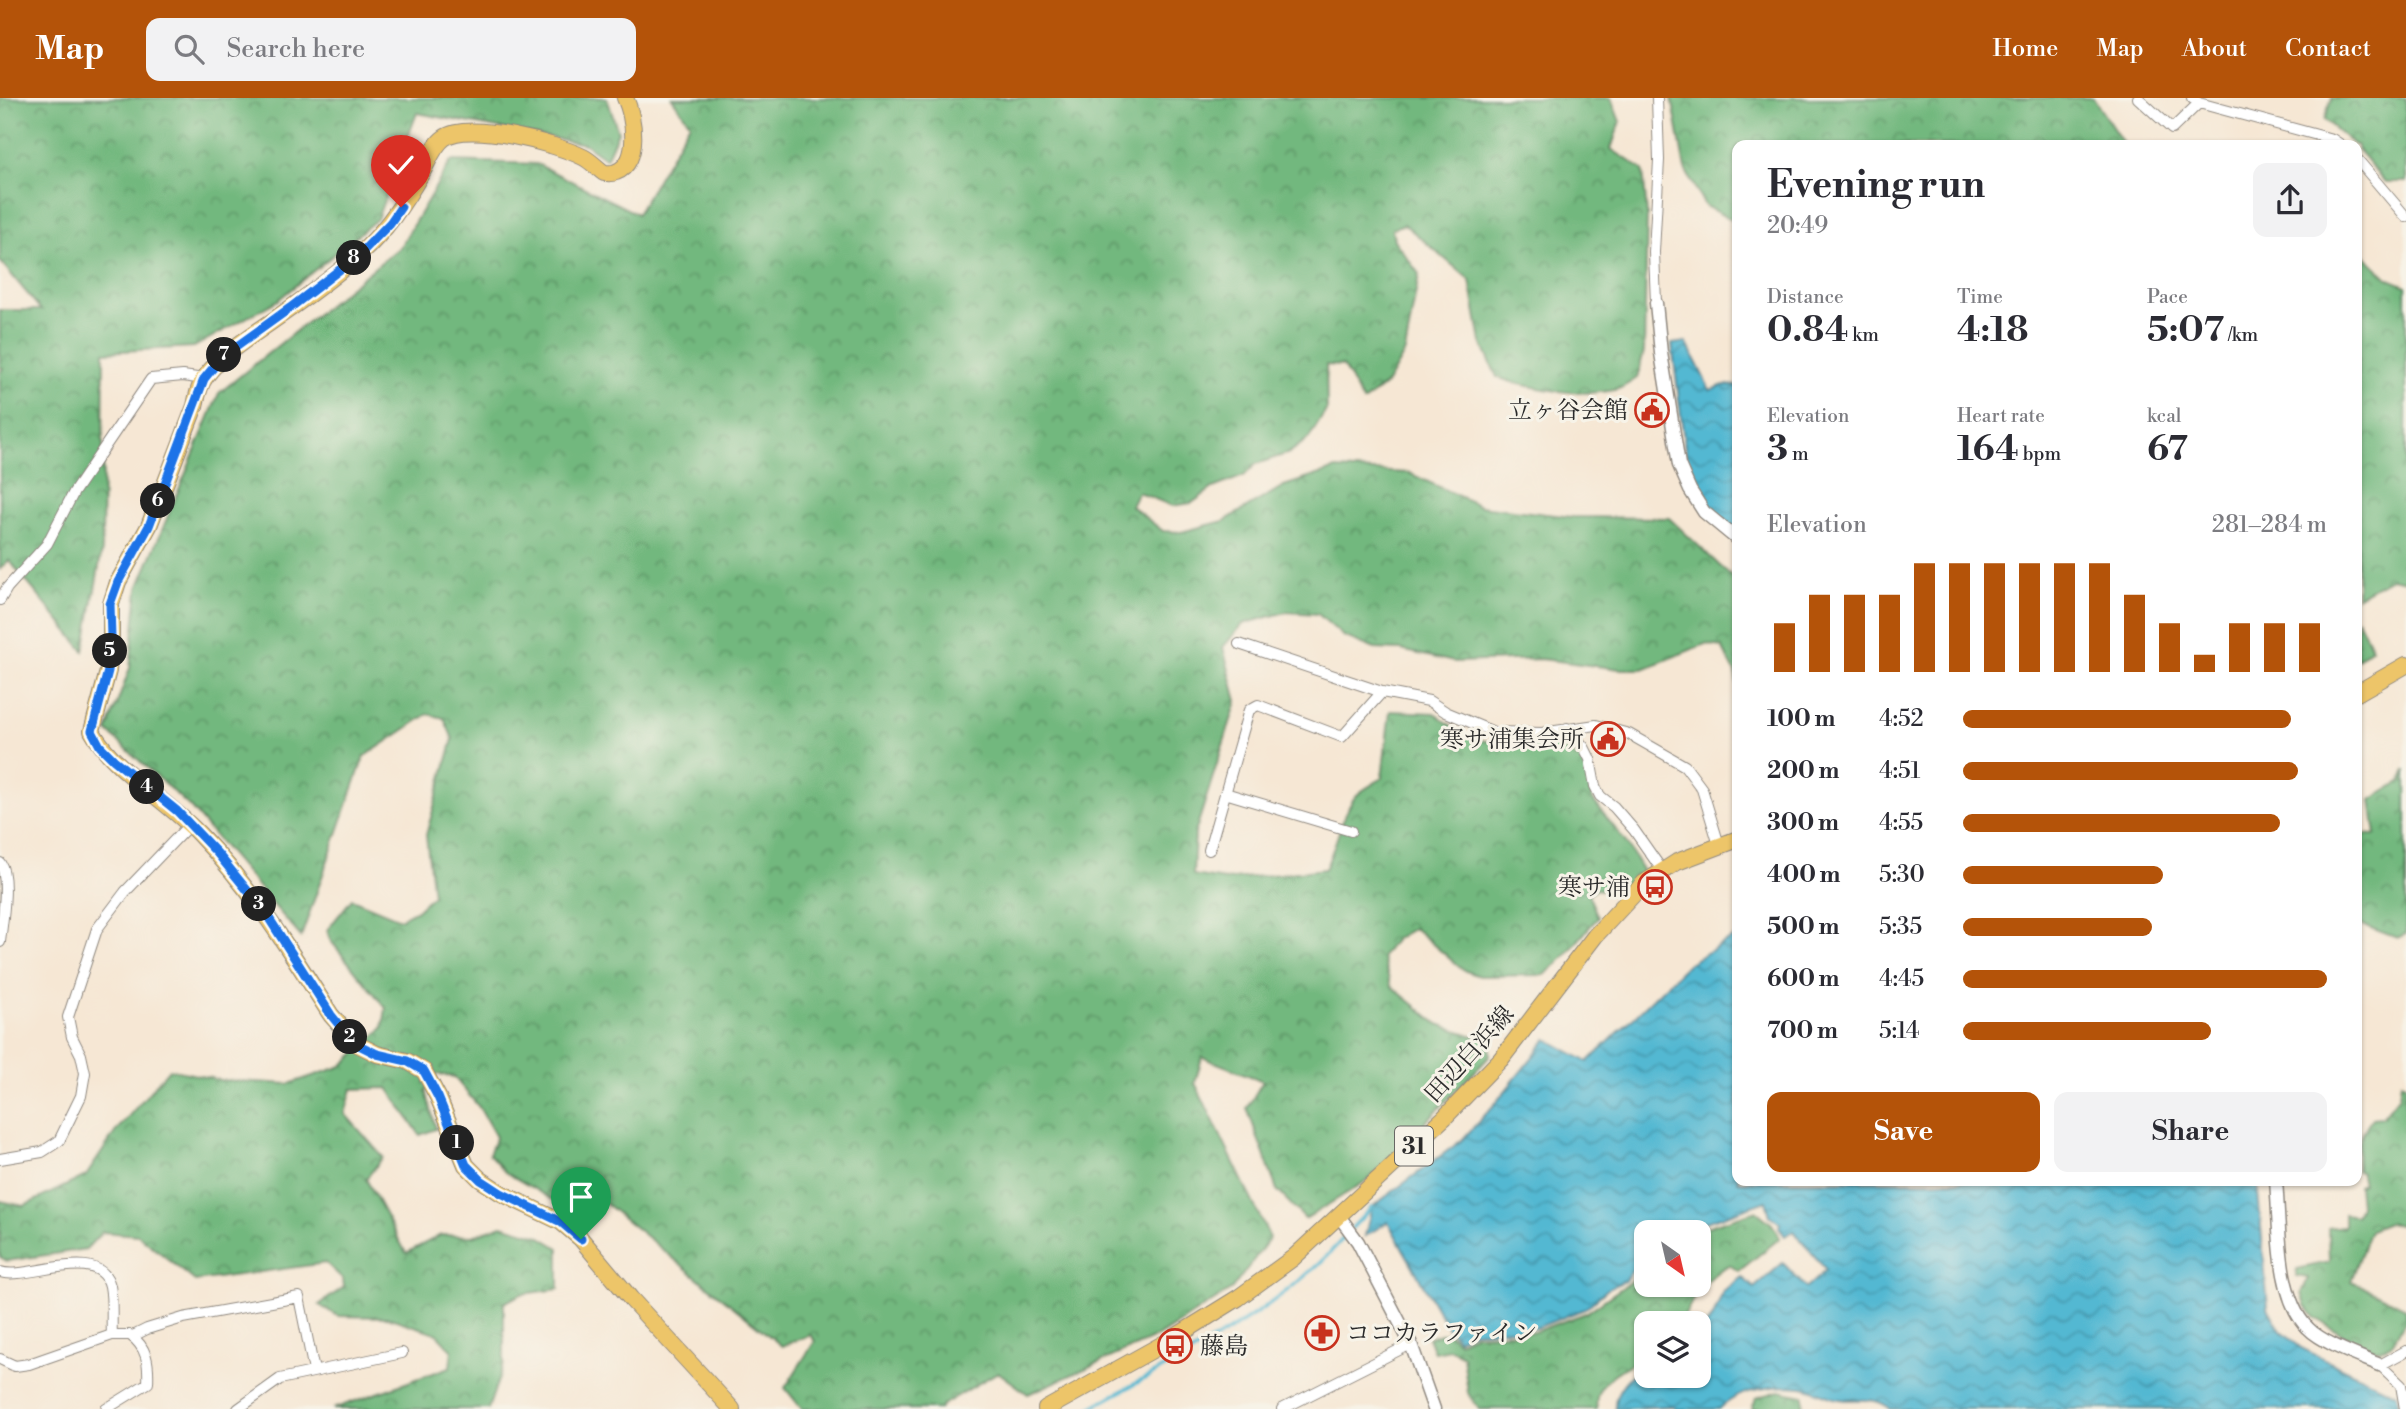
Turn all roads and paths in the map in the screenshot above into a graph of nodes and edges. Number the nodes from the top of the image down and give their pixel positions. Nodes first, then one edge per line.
1 (625, 98) edge
2 (1657, 98) edge
3 (2138, 98) edge
4 (2196, 100) edge
5 (2334, 140) edge
6 (2362, 165) edge
7 (2406, 217) edge
8 (1656, 303) joint
9 (204, 379) junction
10 (1732, 535) edge
11 (0, 600) edge
12 (1239, 644) dead end
13 (2406, 665) edge
14 (2362, 690) edge
15 (1382, 692) junction
16 (1567, 728) junction
17 (1225, 793) junction
18 (190, 824) junction
19 (1351, 831) dead end
20 (1732, 841) edge
21 (1719, 845) junction
22 (1209, 850) dead end
23 (0, 863) edge
24 (1662, 870) junction
25 (0, 942) edge
26 (0, 1159) edge
27 (2276, 1186) edge
28 (1343, 1220) junction
29 (0, 1272) edge
30 (112, 1335) junction
31 (133, 1336) junction
32 (1411, 1344) junction
33 (2406, 1351) edge
34 (402, 1353) dead end
35 (0, 1359) edge
36 (2380, 1366) junction
37 (314, 1371) junction
38 (106, 1409) edge
39 (238, 1409) edge
40 (732, 1409) edge
41 (1046, 1409) edge
42 (1282, 1409) edge
43 (1434, 1409) edge
44 (2405, 1409) edge

1 - 9 main road
2 - 8 street
3 - 4 street
4 - 5 street
6 - 7 street
8 - 10 street
9 - 11 street
9 - 18 main road
12 - 15 street
13 - 14 main road
15 - 16 street
15 - 17 street
16 - 21 street
16 - 24 street
17 - 19 street
17 - 22 street
18 - 26 street
18 - 40 main road
20 - 21 main road, 田辺白浜線 / 31
21 - 24 main road, 田辺白浜線 / 31
23 - 25 street
24 - 28 main road, 田辺白浜線 / 31
27 - 36 street
28 - 32 street
28 - 41 main road, 田辺白浜線 / 31
29 - 30 street
30 - 31 street
30 - 35 street
31 - 37 street
31 - 38 street
32 - 42 street
32 - 43 street
33 - 36 street
34 - 37 street
36 - 44 street
37 - 39 street

